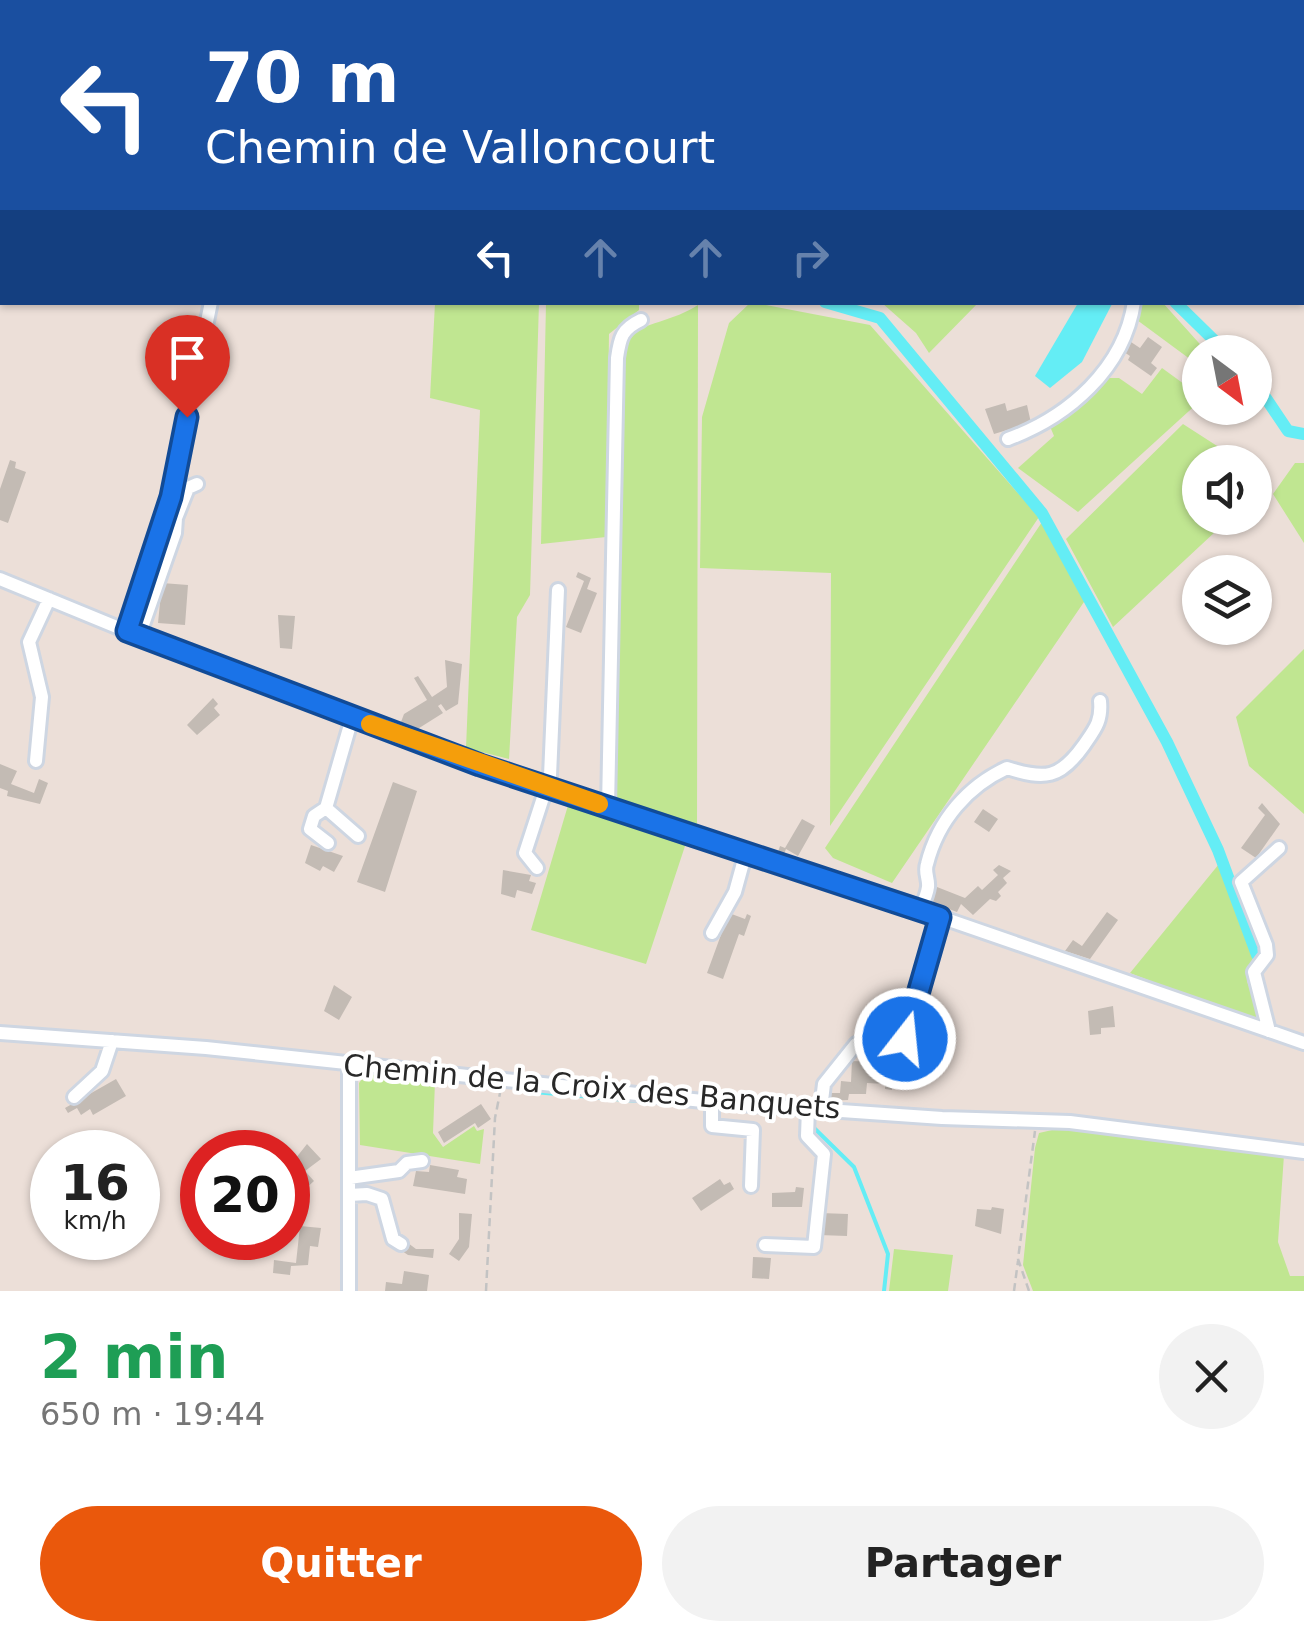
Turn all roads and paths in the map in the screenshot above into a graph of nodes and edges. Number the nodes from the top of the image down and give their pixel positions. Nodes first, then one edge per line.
1 (210, 305) edge
2 (1134, 305) edge
3 (641, 320) dead end
4 (1008, 439) dead end
5 (197, 484) dead end
6 (0, 578) edge
7 (558, 590) dead end
8 (49, 599) junction
9 (133, 634) junction
10 (1100, 701) dead end
11 (352, 718) junction
12 (36, 761) dead end
13 (546, 786) junction
14 (608, 806) junction
15 (326, 808) junction
16 (358, 836) dead end
17 (328, 843) dead end
18 (1279, 848) dead end
19 (746, 852) junction
20 (537, 868) dead end
21 (920, 910) junction
22 (940, 917) junction
23 (712, 933) dead end
24 (1269, 1031) junction
25 (0, 1033) edge
26 (905, 1039) dead end
27 (112, 1041) junction
28 (1304, 1043) edge
29 (856, 1044) dead end
30 (350, 1064) junction
31 (503, 1080) junction
32 (74, 1097) dead end
33 (712, 1102) junction
34 (814, 1109) junction
35 (1036, 1120) junction
36 (1304, 1152) edge
37 (422, 1161) dead end
38 (349, 1178) junction
39 (750, 1186) dead end
40 (349, 1195) junction
41 (400, 1244) dead end
42 (765, 1245) dead end
43 (1018, 1259) junction
44 (349, 1291) edge
45 (486, 1291) edge
46 (1014, 1291) edge
47 (1029, 1291) edge

1 - 9 street
2 - 4 street
3 - 14 street
5 - 9 street
6 - 8 street
7 - 13 street
8 - 9 street
8 - 12 street
9 - 11 street
10 - 21 street
11 - 13 street
11 - 15 street
13 - 14 street
13 - 20 street
14 - 19 street
15 - 16 street
15 - 17 street
18 - 24 street
19 - 21 street
19 - 23 street
21 - 22 street
22 - 24 street
22 - 26 street
24 - 28 street
25 - 27 street, Chemin de la Croix des Banquets
27 - 30 street, Chemin de la Croix des Banquets
27 - 32 street
29 - 34 street
30 - 31 street, Chemin de la Croix des Banquets
30 - 38 street
31 - 33 street, Chemin de la Croix des Banquets
31 - 45 path
33 - 34 street, Chemin de la Croix des Banquets
33 - 39 street
34 - 35 street, Chemin de la Croix des Banquets
34 - 42 street
35 - 36 street, Chemin de la Croix des Banquets
35 - 43 path
37 - 38 street
38 - 40 street
40 - 41 street
40 - 44 street
43 - 46 path
43 - 47 path

